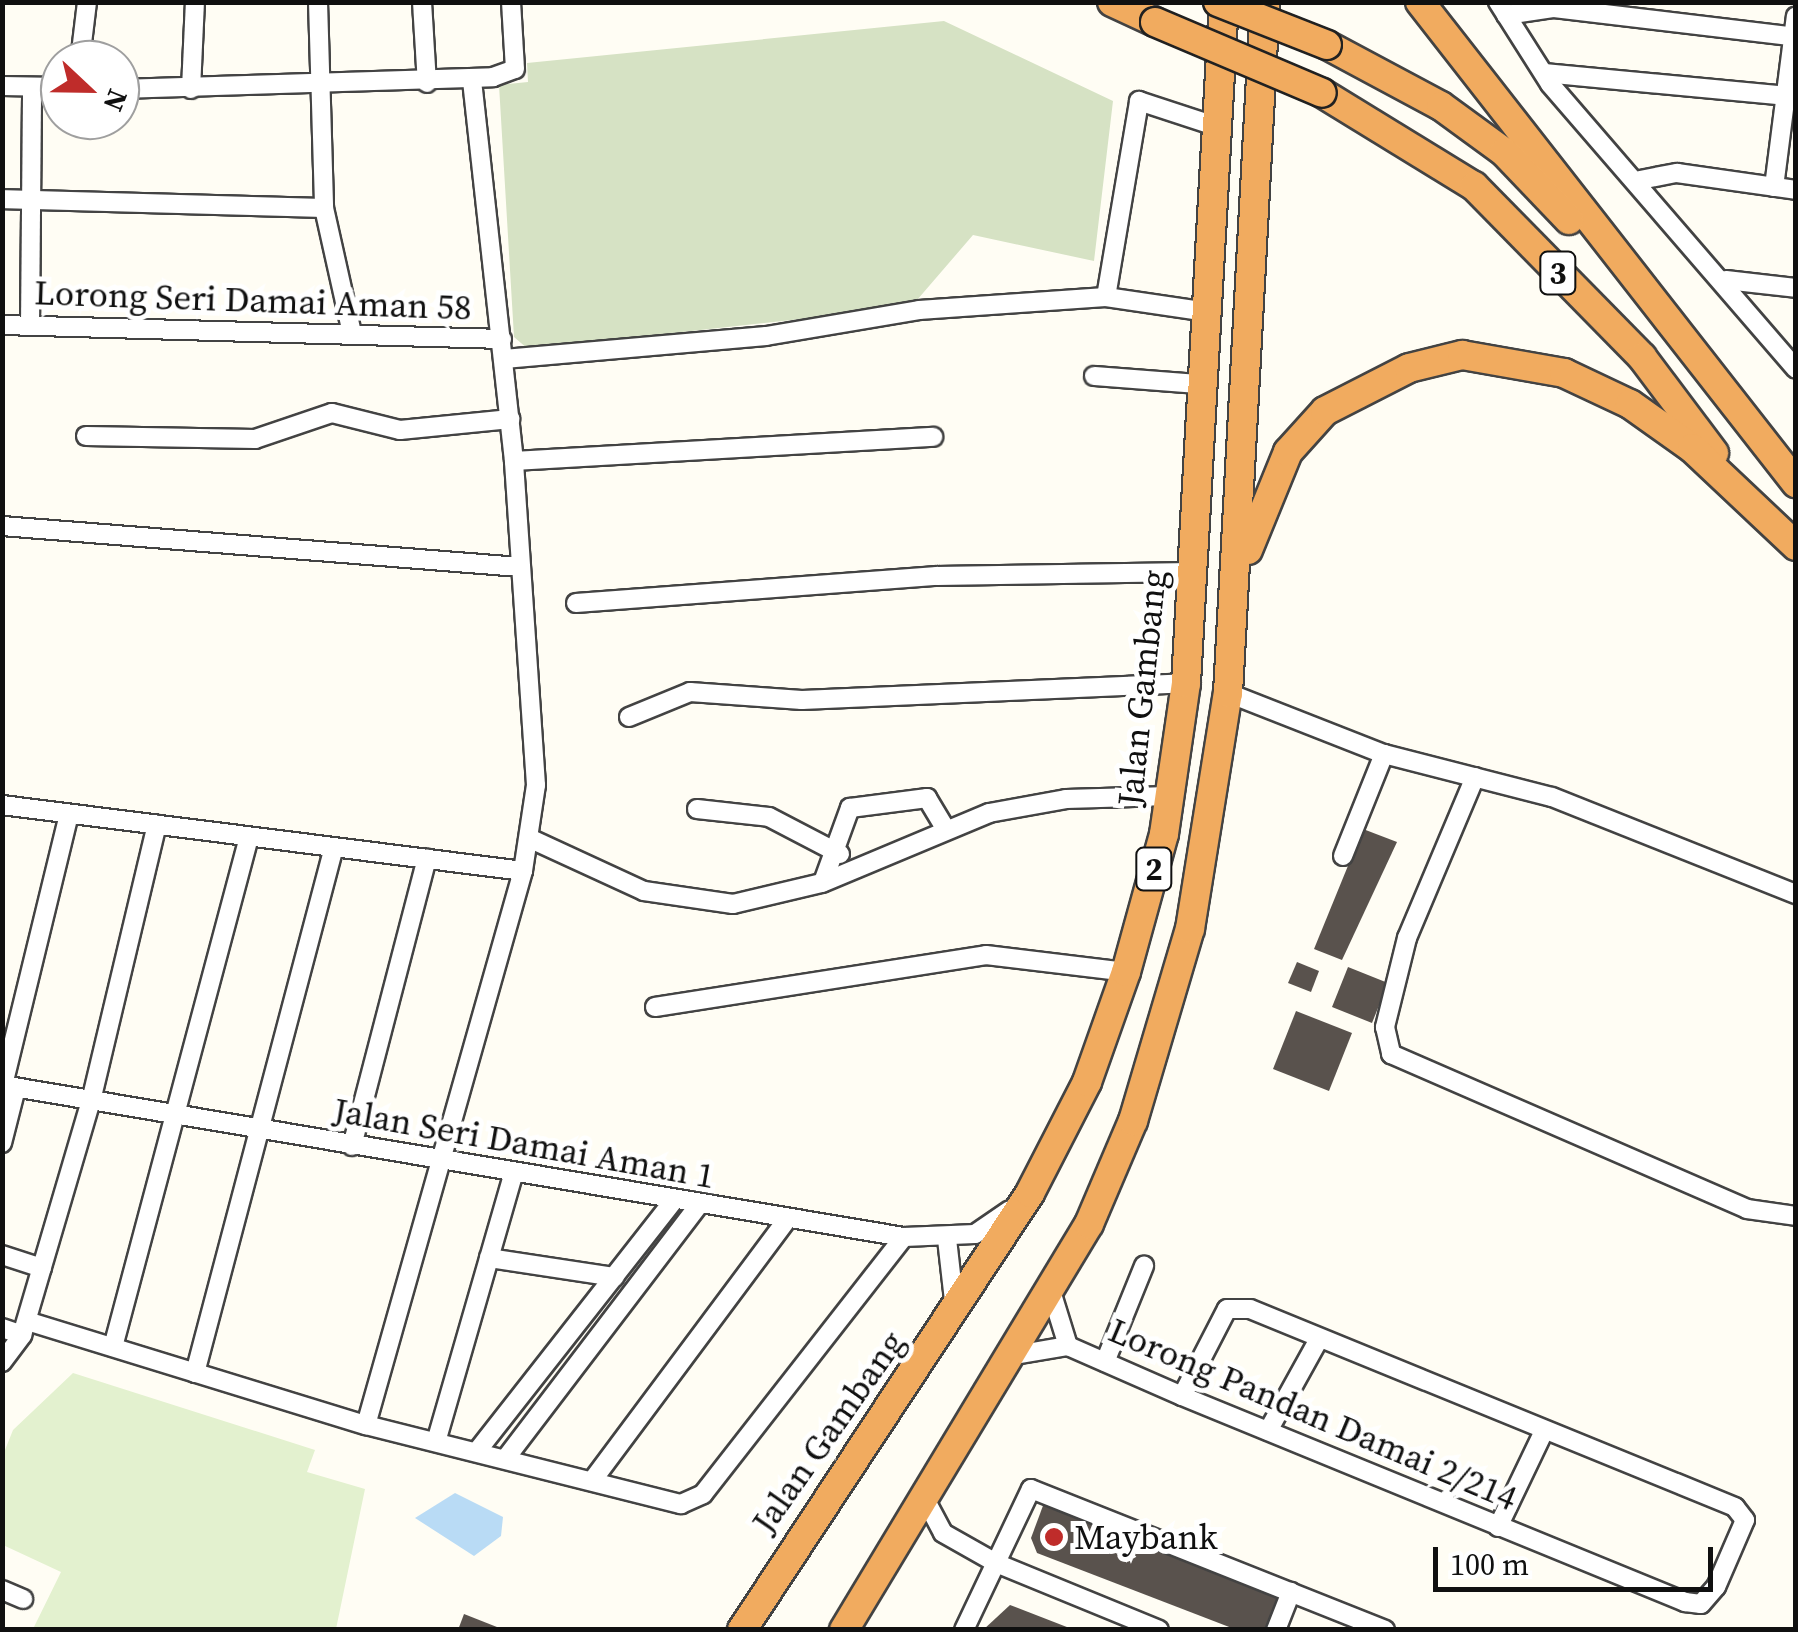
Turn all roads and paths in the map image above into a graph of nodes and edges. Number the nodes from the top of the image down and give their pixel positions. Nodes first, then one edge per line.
1 (87, 2) edge
2 (195, 2) edge
3 (318, 2) edge
4 (422, 2) edge
5 (511, 2) edge
6 (1112, 2) edge
7 (1221, 2) edge
8 (1265, 2) edge
9 (1420, 2) edge
10 (1676, 2) edge
11 (1554, 5) edge
12 (1502, 9) edge
13 (1796, 16) edge
14 (1672, 22) junction
15 (1793, 37) edge
16 (82, 40) edge
17 (1544, 73) junction
18 (472, 81) junction
19 (426, 83) junction
20 (2, 86) edge
21 (317, 86) junction
22 (32, 87) junction
23 (40, 87) edge
24 (140, 89) edge
25 (190, 89) junction
26 (1788, 96) edge
27 (1215, 126) junction
28 (1640, 180) junction
29 (1774, 187) junction
30 (1796, 190) edge
31 (2, 199) edge
32 (31, 200) junction
33 (324, 208) junction
34 (1726, 280) junction
35 (1796, 288) edge
36 (1106, 298) junction
37 (1201, 311) junction
38 (2, 326) edge
39 (30, 326) junction
40 (1676, 327) junction
41 (352, 333) junction
42 (502, 339) junction
43 (504, 359) junction
44 (1796, 369) edge
45 (1094, 376) dead end
46 (1198, 384) junction
47 (510, 419) junction
48 (86, 436) dead end
49 (933, 437) dead end
50 (514, 461) junction
51 (1796, 483) edge
52 (1751, 502) junction
53 (2, 526) edge
54 (1796, 546) edge
55 (519, 567) junction
56 (1192, 572) junction
57 (576, 603) dead end
58 (1232, 609) junction
59 (1186, 683) junction
60 (1228, 694) junction
61 (629, 716) dead end
62 (1384, 754) junction
63 (1475, 777) junction
64 (1169, 796) junction
65 (2, 805) edge
66 (697, 810) dead end
67 (69, 814) junction
68 (156, 825) junction
69 (945, 828) junction
70 (249, 836) junction
71 (531, 840) junction
72 (334, 847) junction
73 (840, 854) junction
74 (1344, 856) dead end
75 (427, 859) junction
76 (523, 871) junction
77 (822, 884) junction
78 (1796, 894) edge
79 (1126, 972) junction
80 (655, 1006) dead end
81 (7, 1086) edge
82 (91, 1101) junction
83 (182, 1118) junction
84 (263, 1132) junction
85 (2, 1143) edge
86 (352, 1146) junction
87 (440, 1160) junction
88 (514, 1172) junction
89 (1030, 1193) junction
90 (673, 1201) junction
91 (698, 1206) junction
92 (1796, 1216) edge
93 (787, 1219) junction
94 (904, 1237) junction
95 (947, 1239) junction
96 (2, 1255) edge
97 (489, 1258) junction
98 (1144, 1266) dead end
99 (42, 1268) junction
100 (614, 1276) junction
101 (1051, 1291) junction
102 (949, 1325) junction
103 (2, 1328) edge
104 (24, 1328) junction
105 (1319, 1339) junction
106 (1068, 1346) junction
107 (113, 1347) junction
108 (1015, 1354) junction
109 (2, 1362) edge
110 (1104, 1362) junction
111 (195, 1373) junction
112 (1182, 1396) junction
113 (366, 1424) junction
114 (1268, 1431) junction
115 (1544, 1431) junction
116 (436, 1442) junction
117 (478, 1450) junction
118 (506, 1458) junction
119 (592, 1481) junction
120 (924, 1500) junction
121 (1498, 1527) junction
122 (996, 1563) junction
123 (2, 1590) edge
124 (1291, 1592) junction
125 (22, 1599) dead end
126 (742, 1630) edge
127 (844, 1630) edge
128 (964, 1630) edge
129 (1159, 1630) edge
130 (1276, 1630) edge
131 (1385, 1630) edge

1 - 16 street
2 - 25 street
3 - 21 street
4 - 19 street
5 - 18 street
6 - 52 highway, 3, bridge
7 - 27 highway, Jalan Gambang / 2
7 - 40 highway, 3, bridge
8 - 58 highway, 2
9 - 40 highway
10 - 14 street
11 - 12 street
11 - 14 street
12 - 17 street
13 - 15 street
14 - 15 street
15 - 26 street
17 - 26 street
17 - 28 street
18 - 19 street
18 - 42 street
19 - 21 street
20 - 22 street
21 - 25 street
21 - 33 street
22 - 23 street
22 - 32 street
24 - 25 street
26 - 29 street
27 - 36 street
27 - 37 highway, Jalan Gambang / 2
28 - 29 street
28 - 34 street
29 - 30 street
31 - 32 street
32 - 33 street
32 - 39 street
33 - 41 street
34 - 35 street
34 - 44 street
36 - 37 street
36 - 43 street
37 - 46 highway, Jalan Gambang / 2
38 - 39 street, Lorong Seri Damai Aman 58
39 - 41 street, Lorong Seri Damai Aman 58
40 - 51 highway, 3
41 - 42 street, Lorong Seri Damai Aman 58
42 - 43 street
43 - 47 street
45 - 46 street
46 - 56 highway, Jalan Gambang / 2
47 - 48 street
47 - 50 street
49 - 50 street
50 - 55 street
52 - 54 highway, 3
52 - 58 highway
53 - 55 street
55 - 71 street
56 - 57 street
56 - 59 highway, Jalan Gambang / 2
58 - 60 highway, 2
59 - 61 street
59 - 64 highway, Jalan Gambang / 2
60 - 62 street
60 - 101 highway, 2
62 - 63 street
62 - 74 street
63 - 78 street
63 - 92 street
64 - 69 street
64 - 79 highway, Jalan Gambang / 2
65 - 67 street
66 - 73 street
67 - 68 street
67 - 81 street
68 - 70 street
68 - 82 street
69 - 73 street
69 - 77 street
70 - 72 street
70 - 83 street
71 - 76 street
71 - 77 street
72 - 75 street
72 - 84 street
73 - 77 street
75 - 76 street
75 - 86 street
76 - 87 street
79 - 80 street
79 - 89 highway, Jalan Gambang / 2
81 - 82 street, Jalan Seri Damai Aman 1
81 - 85 street
82 - 83 street, Jalan Seri Damai Aman 1
82 - 99 street
83 - 84 street, Jalan Seri Damai Aman 1
83 - 107 street
84 - 86 street, Jalan Seri Damai Aman 1
84 - 111 street
86 - 87 street, Jalan Seri Damai Aman 1
87 - 88 street, Jalan Seri Damai Aman 1
87 - 113 street
88 - 90 street, Jalan Seri Damai Aman 1
88 - 97 street
89 - 95 street, Jalan Seri Damai Aman 1
89 - 102 highway, Jalan Gambang / 2
90 - 91 street, Jalan Seri Damai Aman 1
90 - 100 street
91 - 93 street, Jalan Seri Damai Aman 1
91 - 118 street
93 - 94 street, Jalan Seri Damai Aman 1
93 - 119 street
94 - 95 street, Jalan Seri Damai Aman 1
94 - 119 street
95 - 102 street
96 - 99 street
97 - 100 street
97 - 116 street
98 - 110 street
99 - 104 street
100 - 117 street
101 - 106 street, Lorong Pandan Damai 2/214
101 - 108 highway, 2
102 - 126 highway, Jalan Gambang / 2
103 - 104 street
104 - 107 street
104 - 109 street
105 - 112 street
105 - 114 street
105 - 115 street
106 - 108 street, Lorong Pandan Damai 2/214
106 - 110 street, Lorong Pandan Damai 2/214
107 - 111 street
108 - 120 highway, 2
110 - 112 street, Lorong Pandan Damai 2/214
111 - 113 street
112 - 114 street, Lorong Pandan Damai 2/214
113 - 116 street
114 - 121 street, Lorong Pandan Damai 2/214
115 - 121 street
115 - 121 street, Lorong Pandan Damai 2/214
116 - 117 street
117 - 118 street
118 - 119 street
120 - 122 street
120 - 127 highway, 2
122 - 124 street
122 - 128 street
122 - 129 street
123 - 125 street
124 - 130 street
124 - 131 street

